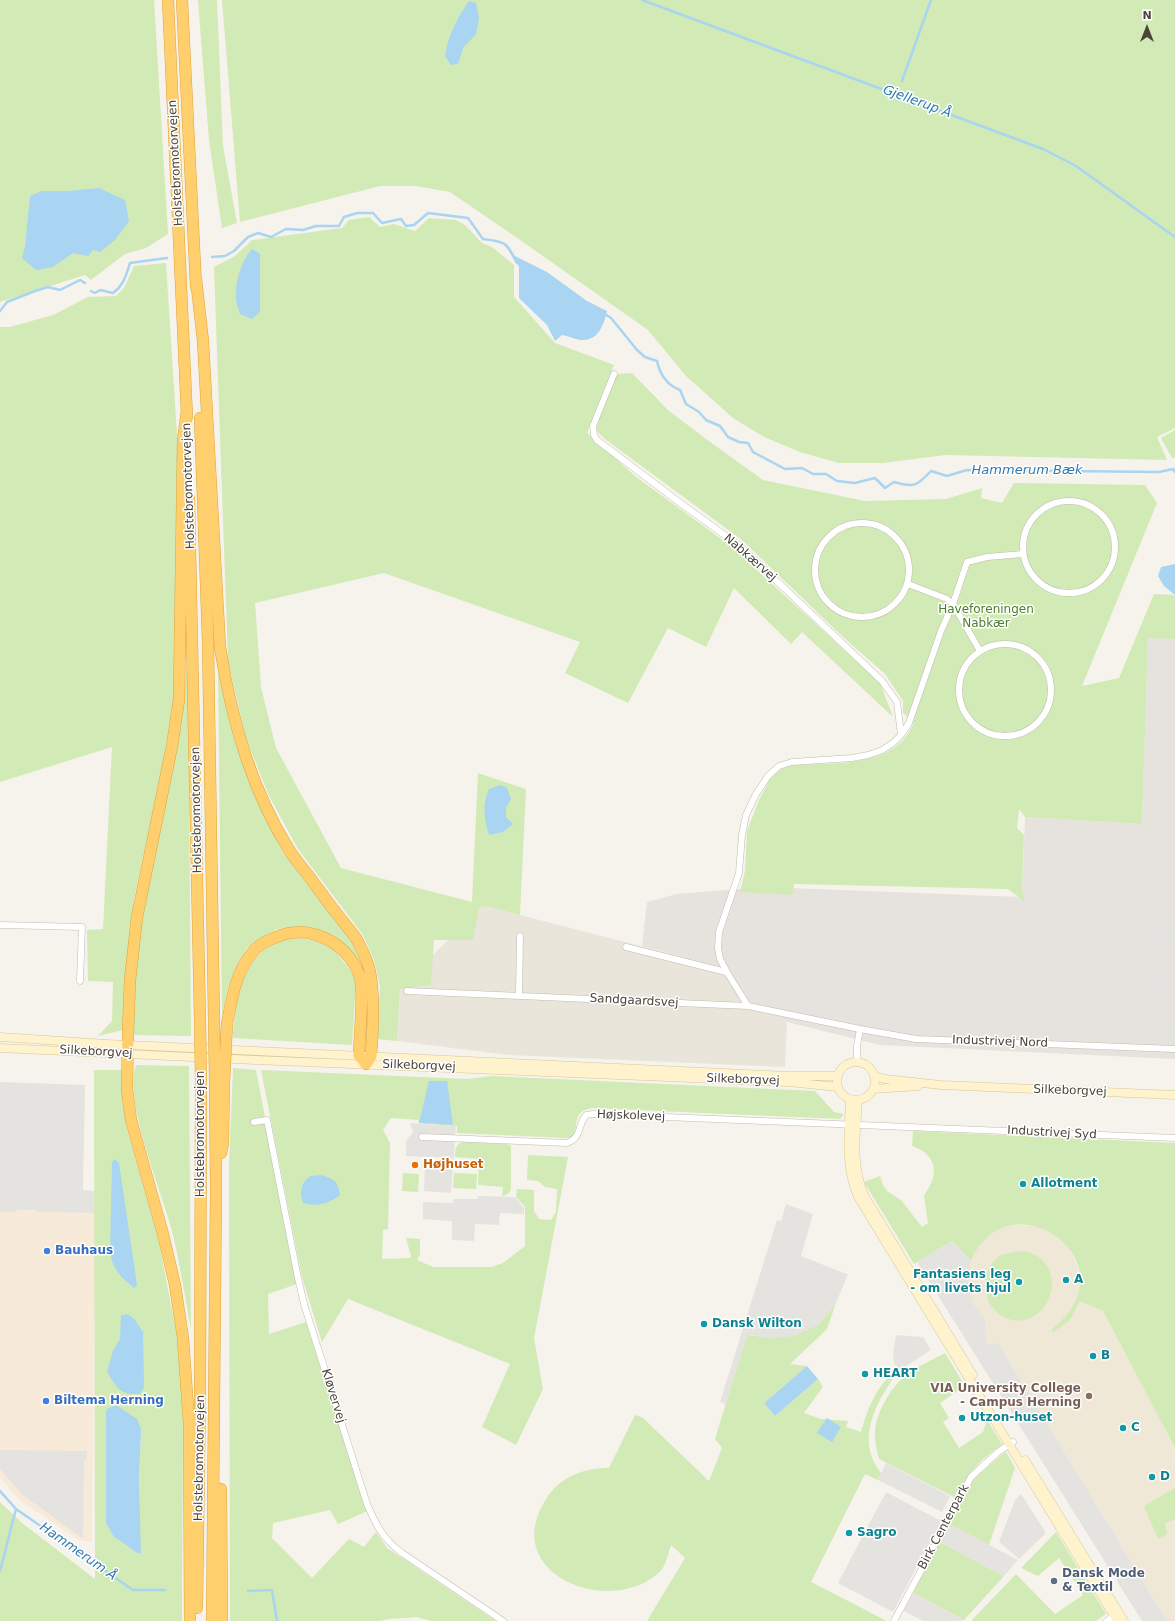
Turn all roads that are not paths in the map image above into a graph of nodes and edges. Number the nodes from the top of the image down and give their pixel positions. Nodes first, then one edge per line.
1 (168, 0) edge
2 (182, 0) edge
3 (196, 280) junction
4 (614, 374) dead end
5 (187, 410) junction
6 (1023, 554) junction
7 (908, 584) junction
8 (953, 604) junction
9 (980, 651) junction
10 (901, 735) junction
11 (0, 925) edge
12 (520, 936) dead end
13 (626, 947) dead end
14 (726, 972) junction
15 (80, 981) dead end
16 (406, 991) dead end
17 (519, 995) junction
18 (748, 1006) junction
19 (860, 1029) junction
20 (0, 1037) edge
21 (0, 1048) edge
22 (128, 1049) junction
23 (1175, 1050) edge
24 (359, 1055) junction
25 (368, 1060) junction
26 (857, 1063) junction
27 (838, 1076) junction
28 (874, 1076) junction
29 (220, 1083) junction
30 (941, 1085) junction
31 (838, 1087) junction
32 (873, 1089) junction
33 (1175, 1095) edge
34 (854, 1100) junction
35 (254, 1122) dead end
36 (853, 1124) junction
37 (422, 1137) dead end
38 (1175, 1138) edge
39 (215, 1389) junction
40 (1011, 1443) junction
41 (1114, 1618) edge
42 (190, 1621) edge
43 (197, 1621) edge
44 (212, 1621) edge
45 (222, 1621) edge
46 (503, 1621) edge
47 (894, 1621) edge
48 (1124, 1621) edge

1 - 5 highway, Holstebromotorvejen
2 - 3 highway, Holstebromotorvejen
3 - 25 highway
3 - 29 highway, Holstebromotorvejen, bridge
4 - 10 street, Nabkærvej
5 - 22 highway
5 - 43 highway, Holstebromotorvejen, bridge
6 - 6 street
6 - 8 street
7 - 7 street
7 - 8 street
8 - 9 street
8 - 10 street
9 - 9 street
10 - 14 street
11 - 15 street
12 - 17 street
13 - 14 street
14 - 18 street
16 - 17 street, Sandgaardsvej
17 - 18 street, Sandgaardsvej
18 - 19 street, Sandgaardsvej
19 - 23 street, Industrivej Nord
19 - 26 street
20 - 22 main road, Silkeborgvej
21 - 22 main road, Silkeborgvej
22 - 24 main road, Silkeborgvej
22 - 25 main road, Silkeborgvej
22 - 42 highway
24 - 25 highway
24 - 29 highway, bridge
25 - 27 main road, Silkeborgvej
25 - 31 main road, Silkeborgvej
26 - 27 main road
26 - 28 main road
27 - 31 main road
28 - 30 main road, Silkeborgvej
28 - 32 main road
29 - 39 highway, Holstebromotorvejen
30 - 32 main road, Silkeborgvej
30 - 33 main road, Silkeborgvej
31 - 34 main road
32 - 34 main road
34 - 36 main road
35 - 46 street, Kløvervej
36 - 37 street, Højskolevej
36 - 38 street, Industrivej Syd
36 - 40 main road
39 - 44 highway, Holstebromotorvejen
39 - 45 highway
40 - 41 main road
40 - 47 street, Birk Centerpark
41 - 48 main road

